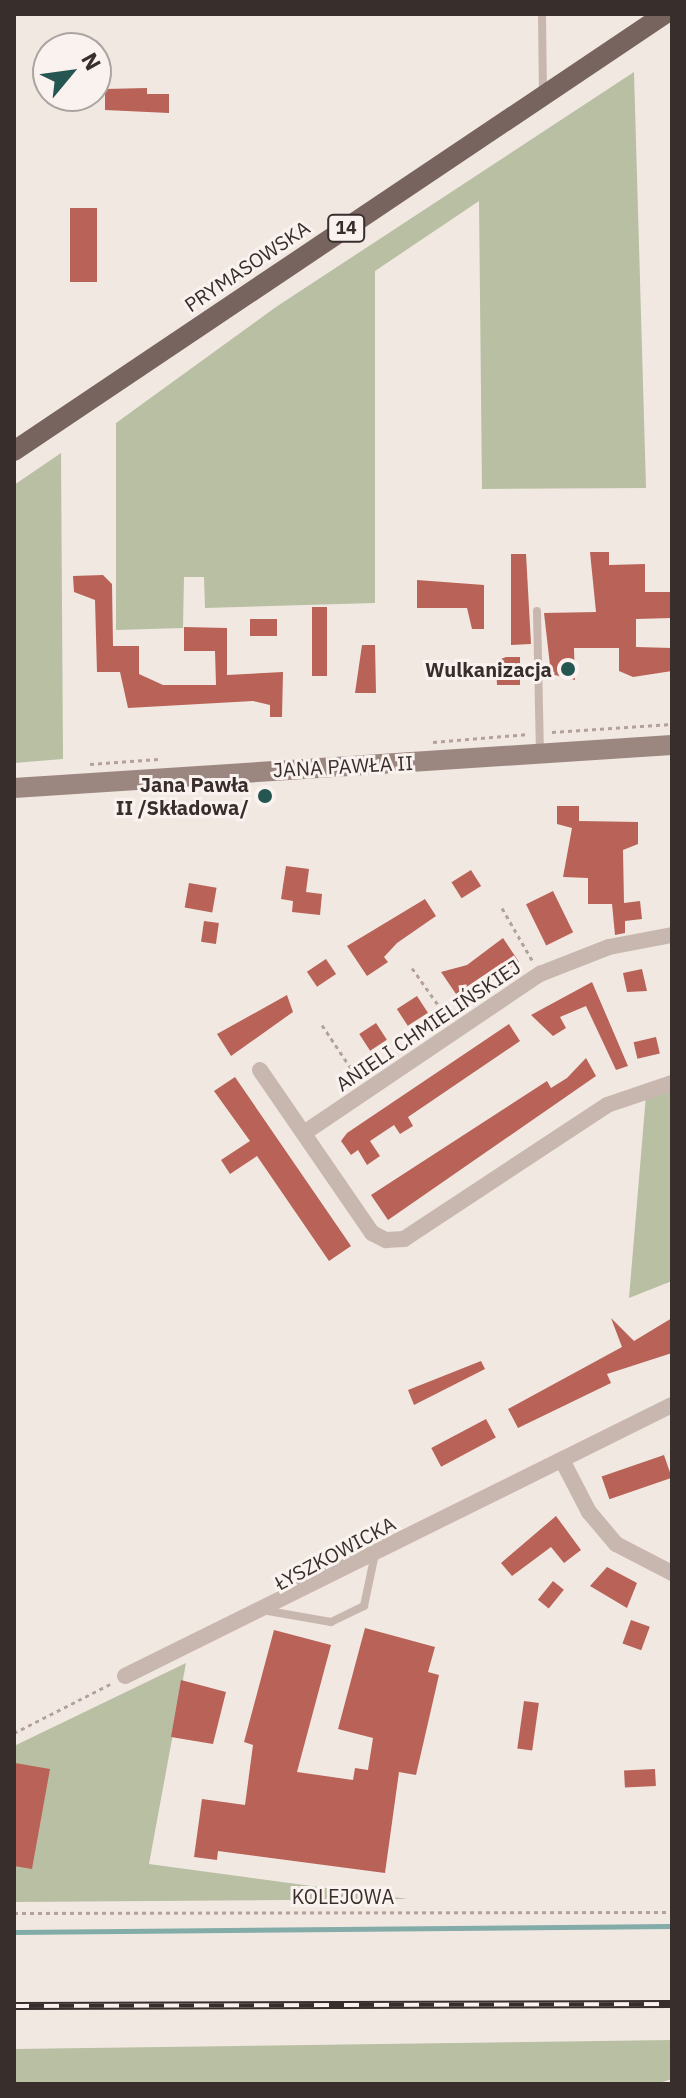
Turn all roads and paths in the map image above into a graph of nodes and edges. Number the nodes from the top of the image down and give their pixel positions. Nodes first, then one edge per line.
1 (542, 14) edge
2 (665, 14) edge
3 (542, 97) junction
4 (14, 451) edge
5 (537, 611) dead end
6 (672, 745) edge
7 (540, 754) junction
8 (14, 788) edge
9 (502, 908) dead end
10 (672, 935) edge
11 (412, 968) dead end
12 (540, 974) junction
13 (322, 1025) dead end
14 (455, 1029) junction
15 (260, 1070) dead end
16 (672, 1083) edge
17 (366, 1090) junction
18 (304, 1133) junction
19 (672, 1405) edge
20 (562, 1460) junction
21 (375, 1554) junction
22 (672, 1573) edge
23 (268, 1611) junction
24 (125, 1676) joint
25 (14, 1733) edge
26 (672, 1912) edge
27 (14, 1913) edge

1 - 3 lane
2 - 3 main road, PRYMASOWSKA / 14
3 - 4 main road, PRYMASOWSKA / 14
5 - 7 lane
6 - 7 street, JANA PAWŁA II
7 - 8 street, JANA PAWŁA II
9 - 12 path
10 - 12 street, ANIELI CHMIELIŃSKIEJ
11 - 14 path
12 - 14 street, ANIELI CHMIELIŃSKIEJ
13 - 17 path
14 - 17 street, ANIELI CHMIELIŃSKIEJ
15 - 18 street
16 - 18 street
17 - 18 street, ANIELI CHMIELIŃSKIEJ
19 - 20 street, ŁYSZKOWICKA
20 - 21 street, ŁYSZKOWICKA
20 - 22 street
21 - 23 street, ŁYSZKOWICKA
21 - 23 lane
23 - 24 street, ŁYSZKOWICKA
24 - 25 path
26 - 27 path, KOLEJOWA

